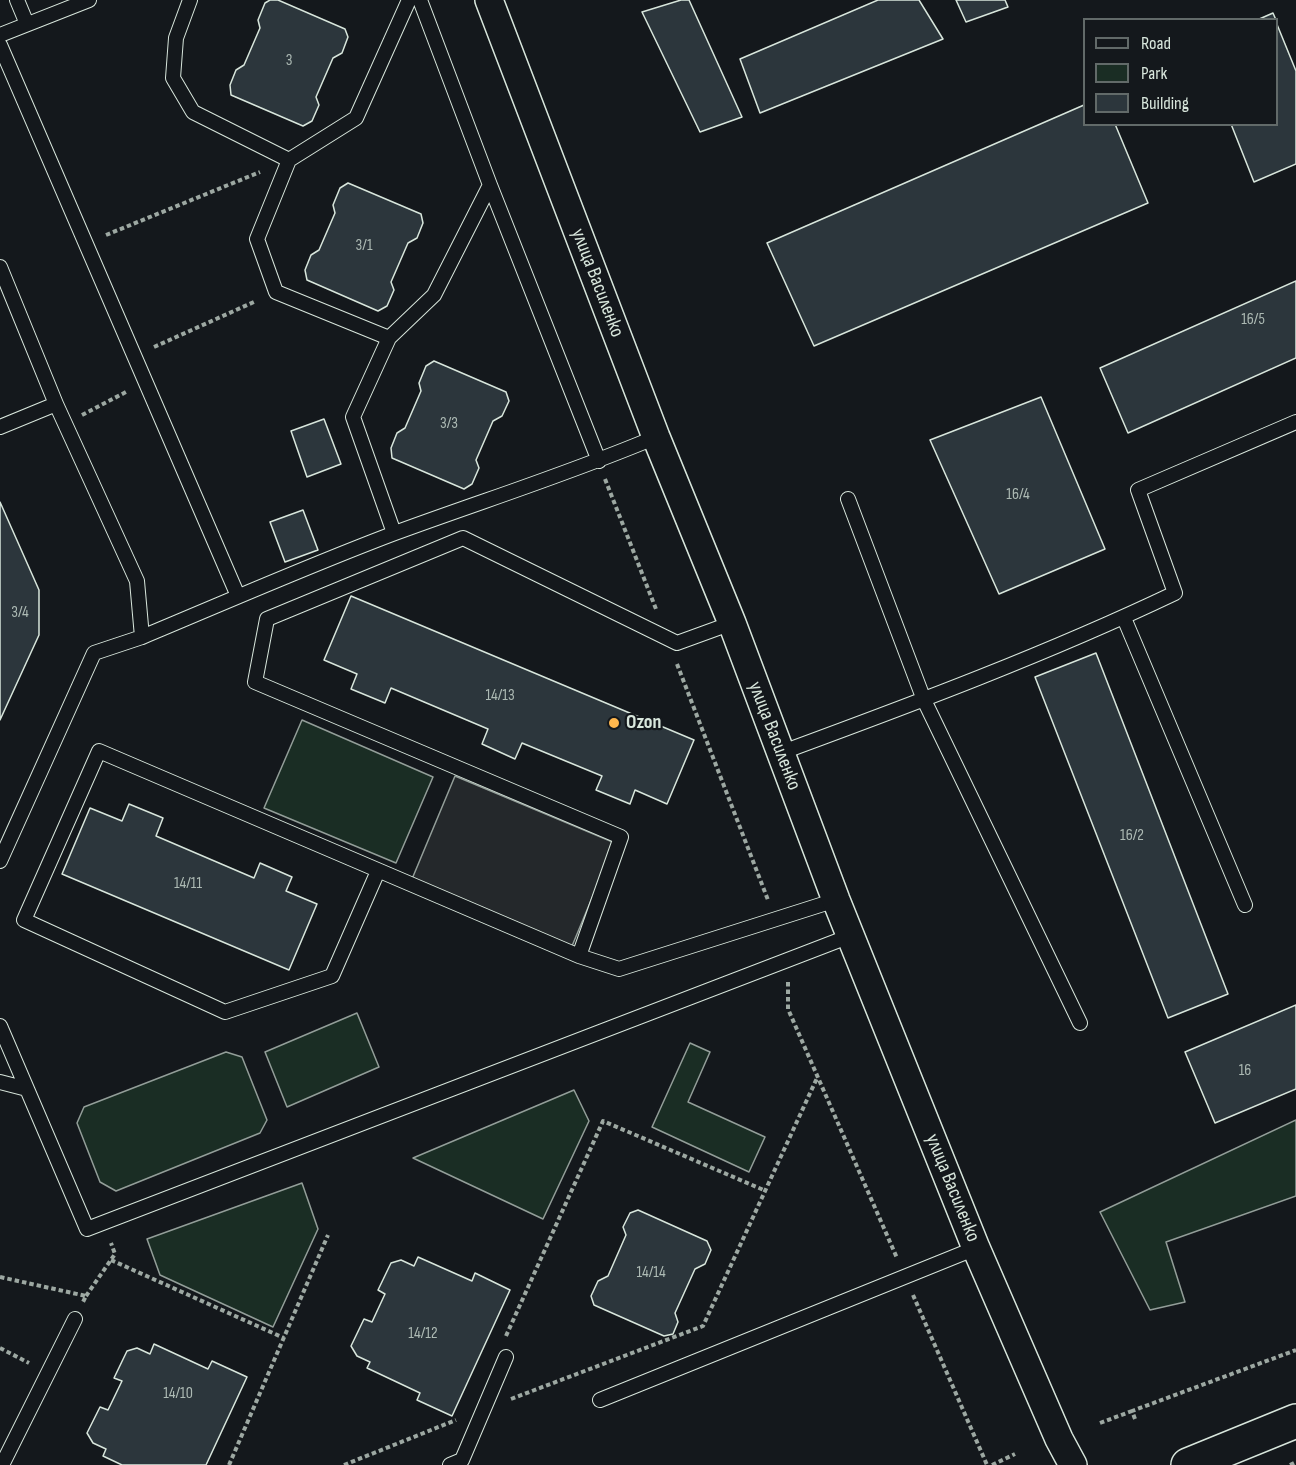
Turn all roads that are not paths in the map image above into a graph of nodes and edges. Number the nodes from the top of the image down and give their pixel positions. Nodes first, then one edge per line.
1 (17, 0) edge
2 (89, 0) edge
3 (190, 0) edge
4 (409, 0) edge
5 (420, 0) edge
6 (489, 0) edge
7 (27, 24) junction
8 (0, 34) edge
9 (0, 45) edge
10 (289, 160) junction
11 (490, 185) junction
12 (0, 267) edge
13 (389, 338) junction
14 (56, 404) junction
15 (1296, 422) edge
16 (0, 427) edge
17 (656, 437) junction
18 (598, 461) junction
19 (848, 499) dead end
20 (394, 533) junction
21 (238, 596) junction
22 (1124, 618) junction
23 (732, 623) junction
24 (142, 637) junction
25 (924, 700) junction
26 (780, 753) junction
27 (0, 861) edge
28 (378, 871) junction
29 (836, 900) junction
30 (1245, 905) dead end
31 (850, 936) junction
32 (579, 956) junction
33 (1080, 1023) dead end
34 (0, 1026) edge
35 (0, 1082) edge
36 (27, 1089) junction
37 (976, 1248) junction
38 (75, 1319) road end
39 (506, 1358) dead end
40 (600, 1400) dead end
41 (1296, 1421) edge
42 (2, 1465) edge
43 (450, 1465) edge
44 (1073, 1465) edge
45 (1188, 1465) edge

1 - 7 lane
2 - 7 lane
3 - 10 lane
4 - 10 lane
5 - 11 lane
6 - 17 street, улица Василенко
7 - 8 lane
9 - 21 lane
10 - 13 lane
11 - 13 lane
11 - 18 lane
12 - 14 lane
13 - 20 lane
14 - 16 lane
14 - 24 lane
15 - 22 lane
17 - 18 lane
17 - 23 street, улица Василенко
18 - 20 lane
19 - 25 lane
20 - 21 lane
21 - 24 lane
22 - 25 lane
22 - 30 lane
23 - 26 street, улица Василенко
23 - 32 lane
24 - 27 lane
25 - 26 lane
25 - 33 lane
26 - 29 street, улица Василенко
28 - 28 lane
28 - 32 lane
29 - 31 street, улица Василенко
29 - 32 lane
31 - 36 lane
31 - 37 street, улица Василенко
34 - 36 lane
35 - 36 lane
37 - 40 lane
37 - 44 street, улица Василенко
38 - 42 lane
39 - 43 lane
41 - 45 main road

